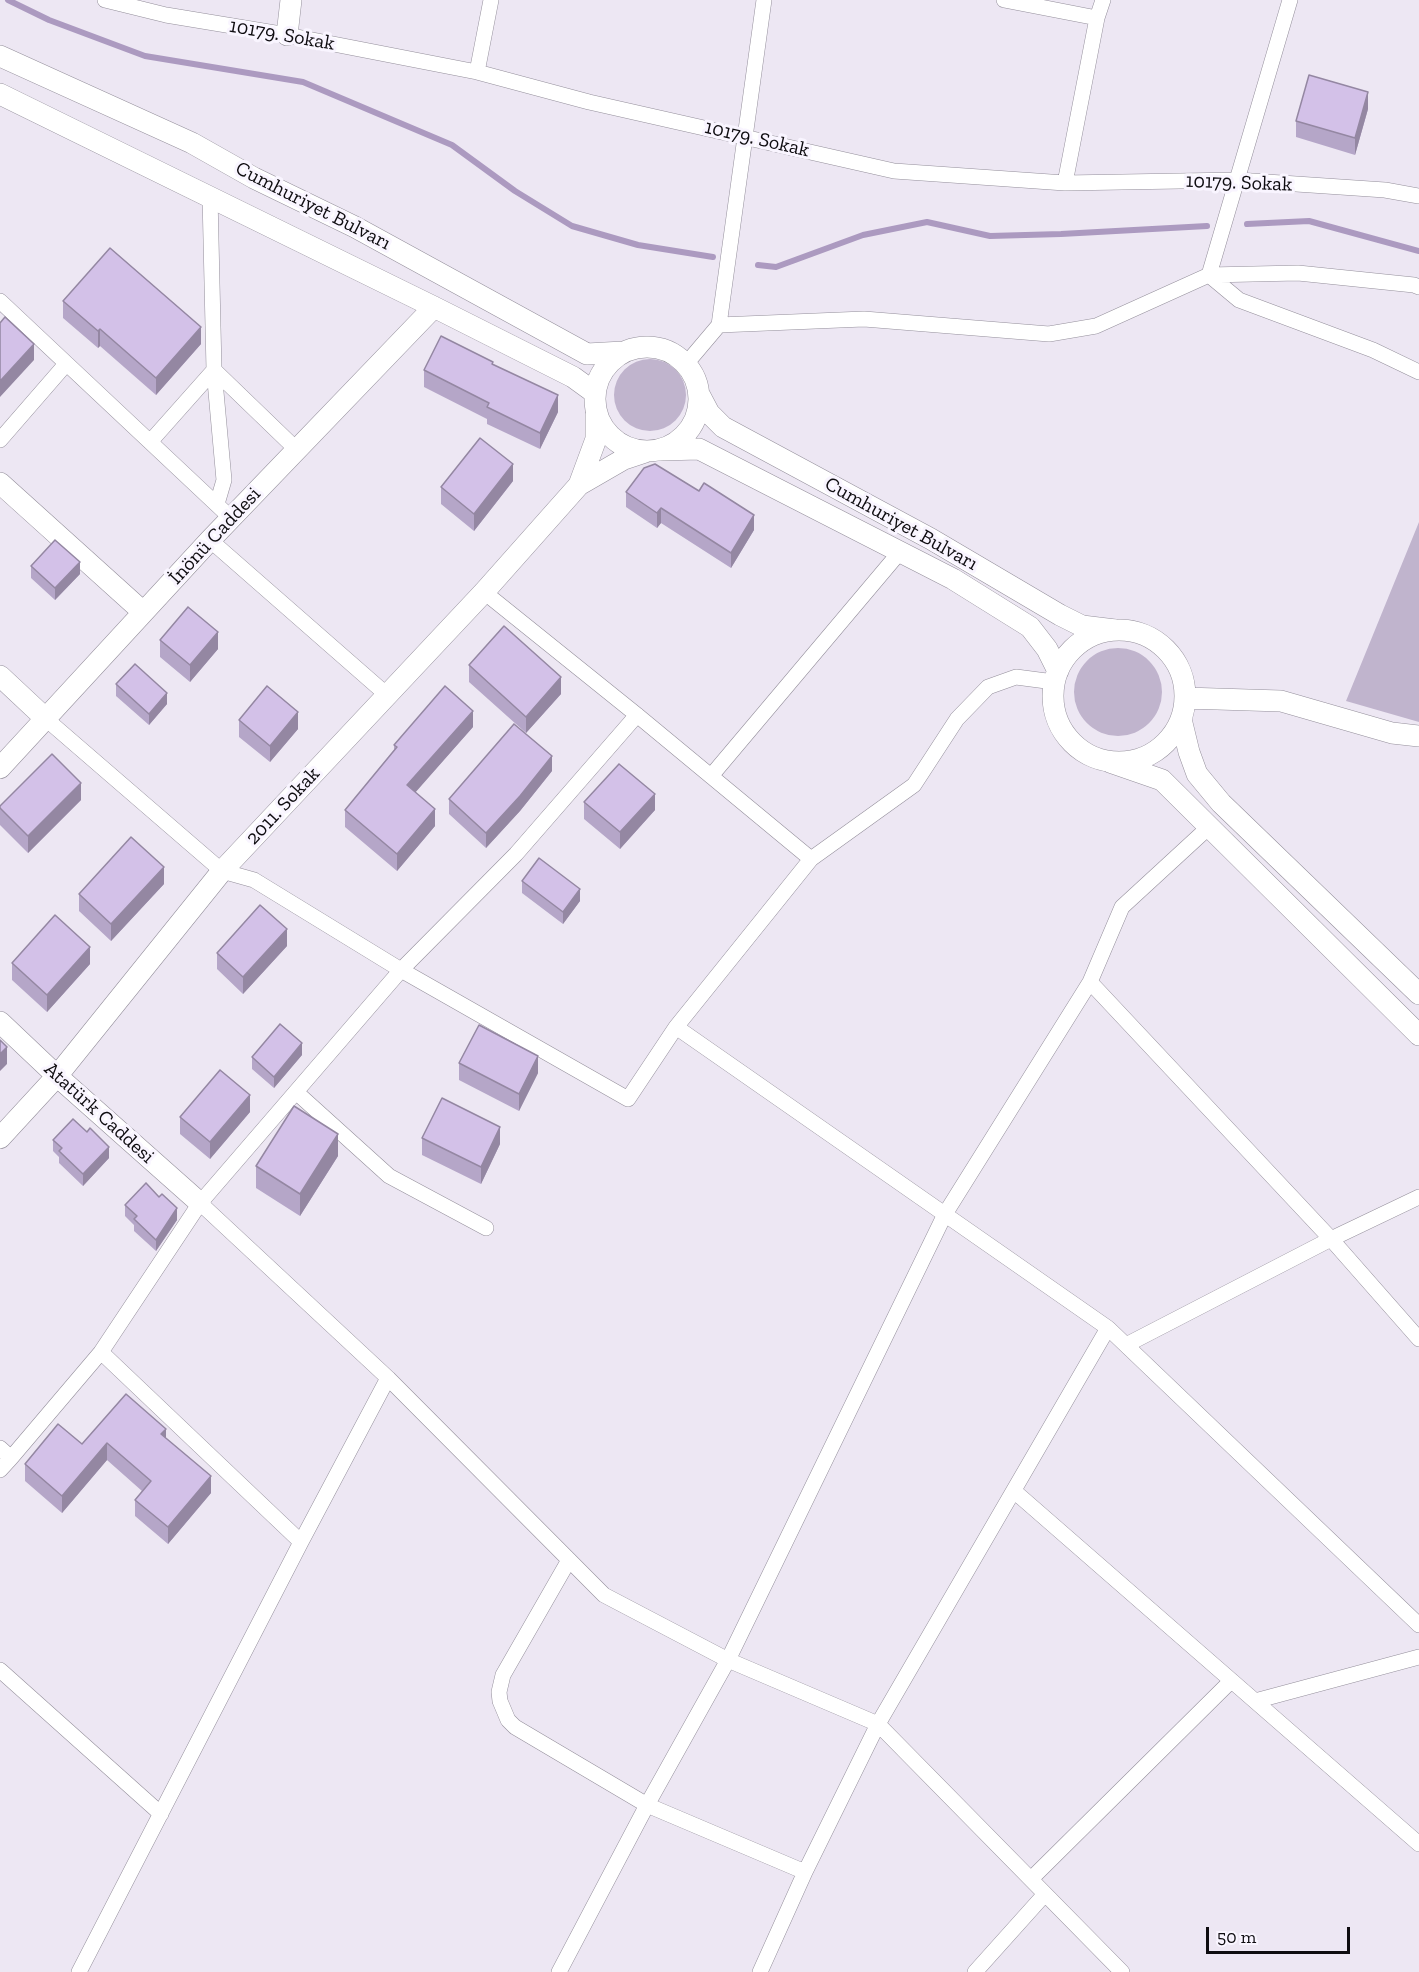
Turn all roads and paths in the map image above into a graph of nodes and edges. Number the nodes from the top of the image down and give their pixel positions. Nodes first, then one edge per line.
1 (105, 0) edge
2 (291, 0) edge
3 (491, 0) edge
4 (764, 0) edge
5 (1004, 0) edge
6 (1103, 0) edge
7 (1290, 0) edge
8 (1097, 18) junction
9 (287, 35) junction
10 (0, 56) edge
11 (477, 72) junction
12 (0, 94) edge
13 (745, 136) junction
14 (1237, 180) junction
15 (1065, 183) junction
16 (210, 196) junction
17 (1419, 196) edge
18 (1209, 275) junction
19 (1419, 287) edge
20 (0, 301) edge
21 (434, 307) junction
22 (719, 325) junction
23 (623, 352) junction
24 (66, 364) junction
25 (686, 364) junction
26 (214, 370) junction
27 (1419, 372) edge
28 (700, 396) junction
29 (595, 401) junction
30 (0, 440) edge
31 (150, 442) junction
32 (297, 450) junction
33 (654, 451) junction
34 (0, 483) edge
35 (579, 485) junction
36 (224, 511) junction
37 (210, 540) junction
38 (899, 553) junction
39 (484, 592) junction
40 (143, 612) junction
41 (1115, 630) junction
42 (0, 676) edge
43 (1056, 676) junction
44 (387, 695) junction
45 (1185, 698) junction
46 (637, 715) junction
47 (46, 719) junction
48 (1181, 719) junction
49 (1419, 736) edge
50 (1110, 762) junction
51 (0, 768) edge
52 (711, 776) junction
53 (1209, 827) junction
54 (811, 859) junction
55 (222, 871) junction
56 (401, 970) junction
57 (1090, 982) junction
58 (1419, 994) edge
59 (0, 1022) edge
60 (676, 1027) junction
61 (1419, 1035) edge
62 (57, 1076) junction
63 (296, 1092) junction
64 (0, 1138) edge
65 (1419, 1197) edge
66 (200, 1203) junction
67 (945, 1214) junction
68 (486, 1228) dead end
69 (1331, 1239) junction
70 (1108, 1328) junction
71 (1419, 1339) edge
72 (1126, 1346) junction
73 (101, 1352) junction
74 (388, 1378) junction
75 (5, 1453) edge
76 (0, 1470) edge
77 (1014, 1491) junction
78 (301, 1542) junction
79 (569, 1560) junction
80 (1419, 1625) edge
81 (1419, 1657) edge
82 (728, 1660) junction
83 (0, 1670) edge
84 (1232, 1681) junction
85 (1255, 1701) junction
86 (878, 1724) junction
87 (646, 1805) junction
88 (161, 1814) junction
89 (1419, 1844) edge
90 (805, 1872) junction
91 (1031, 1879) junction
92 (1045, 1894) junction
93 (79, 1972) edge
94 (559, 1972) edge
95 (760, 1972) edge
96 (975, 1972) edge
97 (1122, 1972) edge

1 - 9 street, 10179. Sokak
2 - 9 main road
3 - 11 street
4 - 13 street
5 - 8 street
6 - 8 street
7 - 14 street
8 - 15 street
9 - 11 street, 10179. Sokak
10 - 23 main road, Cumhuriyet Bulvarı
11 - 13 street, 10179. Sokak
12 - 16 main road
13 - 15 street, 10179. Sokak
13 - 22 street
14 - 15 street, 10179. Sokak
14 - 17 street, 10179. Sokak
14 - 18 street
16 - 21 main road
16 - 26 street
18 - 19 street
18 - 22 street
18 - 27 street
20 - 24 street
21 - 29 main road
21 - 32 main road, İnönü Caddesi
22 - 25 street
23 - 25 main road
23 - 29 main road
24 - 30 street
24 - 31 street
25 - 28 main road
26 - 31 street
26 - 32 street
26 - 36 street
28 - 33 main road
28 - 41 main road, Cumhuriyet Bulvarı
29 - 33 main road
29 - 35 main road
31 - 36 street
32 - 36 main road, İnönü Caddesi
33 - 35 main road
33 - 38 main road
34 - 40 main road
35 - 39 main road, 2011. Sokak
36 - 37 main road, İnönü Caddesi
37 - 40 main road, İnönü Caddesi
37 - 44 street
38 - 43 main road
38 - 52 street
39 - 44 main road, 2011. Sokak
39 - 46 street
40 - 47 main road, İnönü Caddesi
41 - 43 main road
41 - 45 main road
42 - 47 main road
43 - 50 main road
43 - 54 street
44 - 55 main road, 2011. Sokak
45 - 48 main road
45 - 49 main road
46 - 52 street
46 - 56 street
47 - 51 main road, İnönü Caddesi
47 - 55 street
48 - 50 main road
48 - 58 main road
50 - 53 main road
52 - 54 street
53 - 57 street
53 - 61 main road
54 - 60 street
55 - 56 street
55 - 62 main road, 2011. Sokak
56 - 60 street
56 - 63 street
57 - 67 street
57 - 69 street
59 - 62 main road, Atatürk Caddesi
60 - 67 street
62 - 64 main road, 2011. Sokak
62 - 66 main road, Atatürk Caddesi
63 - 66 street
63 - 68 street
65 - 69 street
66 - 73 street
66 - 74 street
67 - 70 street
67 - 82 street
69 - 71 street
69 - 72 street
70 - 72 street
70 - 77 street
72 - 80 street
73 - 75 street
73 - 78 street
74 - 78 street
74 - 79 street
75 - 76 street
77 - 84 street
77 - 86 street
78 - 88 street
79 - 82 street
79 - 87 street
81 - 85 street
82 - 86 street
82 - 87 street
83 - 88 street
84 - 85 street
84 - 91 street
85 - 89 street
86 - 90 street
86 - 91 street
87 - 90 street
87 - 94 street
88 - 93 street
90 - 95 street
91 - 92 street
92 - 96 street
92 - 97 street

